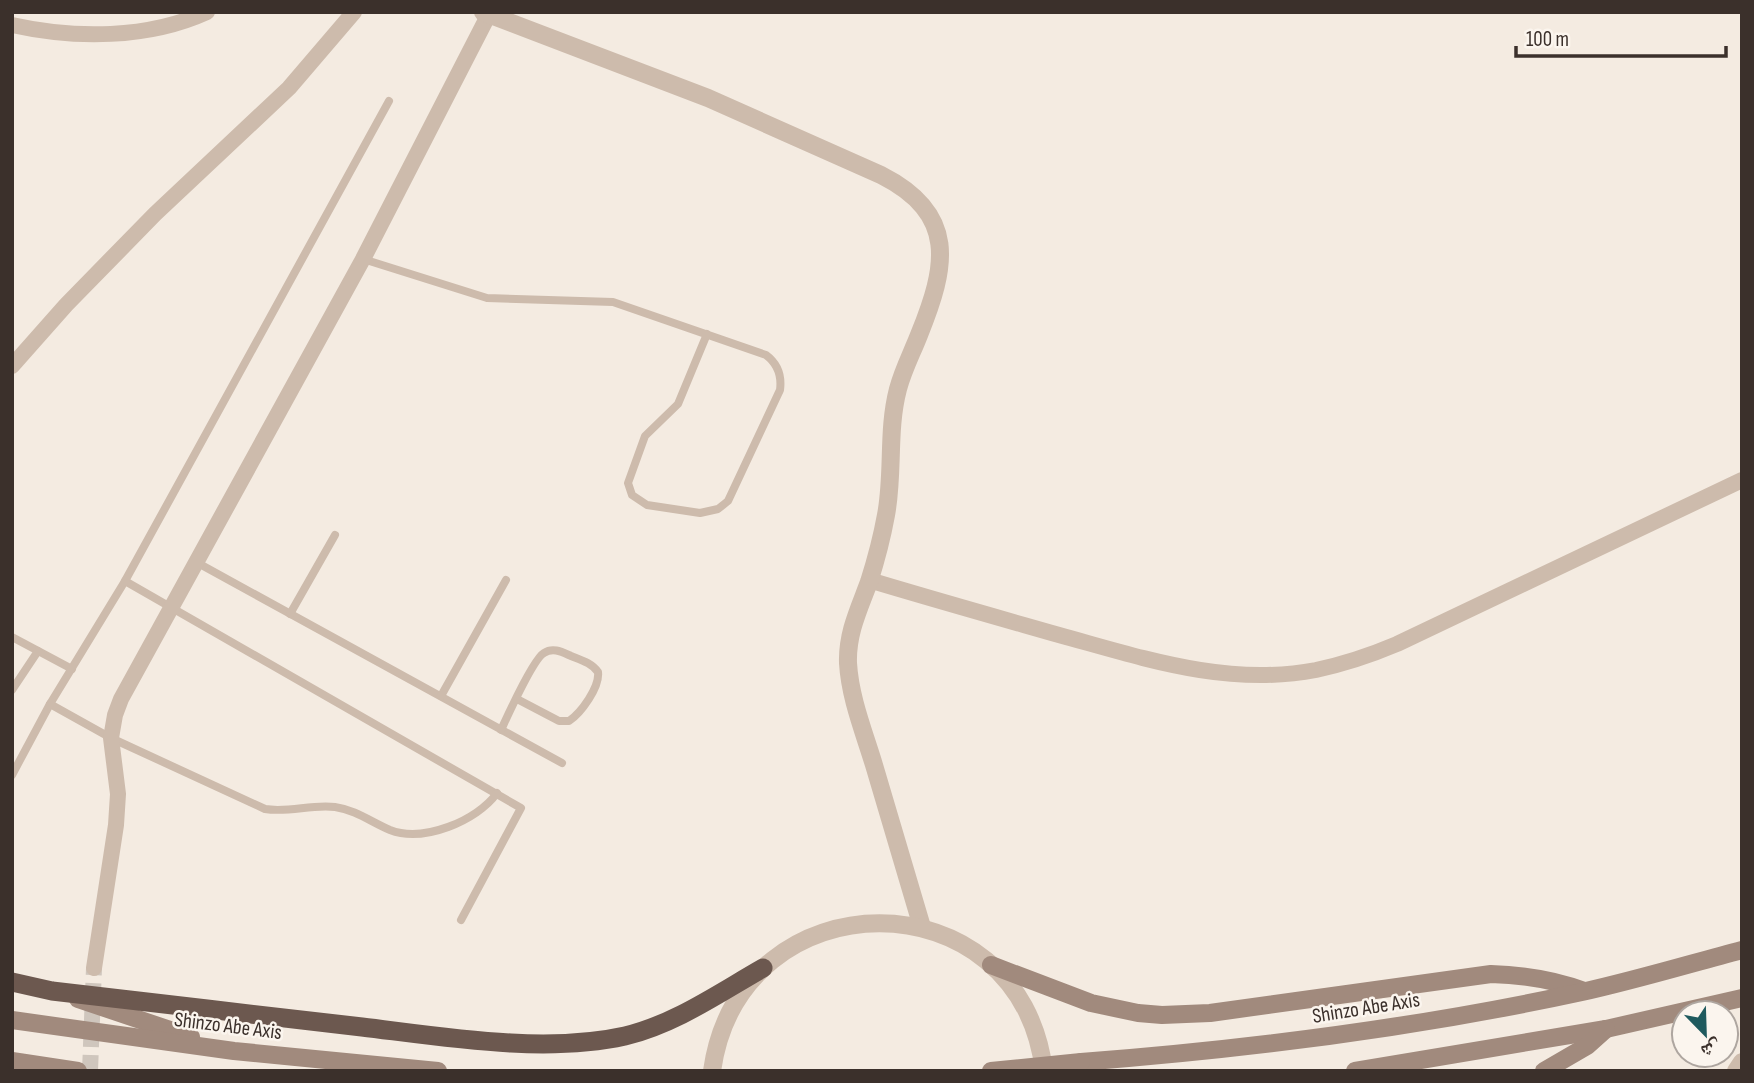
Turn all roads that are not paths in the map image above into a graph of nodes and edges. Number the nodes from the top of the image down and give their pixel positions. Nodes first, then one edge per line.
1 (208, 12) edge
2 (354, 12) edge
3 (486, 13) edge
4 (12, 25) edge
5 (389, 102) dead end
6 (363, 259) junction
7 (707, 334) junction
8 (12, 366) edge
9 (1742, 480) edge
10 (335, 535) dead end
11 (196, 562) junction
12 (506, 580) dead end
13 (869, 580) junction
14 (125, 581) junction
15 (170, 608) junction
16 (290, 614) junction
17 (12, 637) edge
18 (38, 651) junction
19 (72, 669) junction
20 (12, 691) edge
21 (440, 696) junction
22 (516, 699) junction
23 (50, 705) junction
24 (501, 730) junction
25 (111, 738) junction
26 (562, 763) dead end
27 (12, 775) edge
28 (497, 793) junction
29 (461, 920) dead end
30 (922, 927) junction
31 (1742, 950) edge
32 (991, 965) junction
33 (94, 968) tunnel mouth
34 (762, 968) junction
35 (12, 982) edge
36 (52, 990) junction
37 (1584, 991) junction
38 (1742, 998) edge
39 (12, 1020) edge
40 (1606, 1029) junction
41 (234, 1051) junction
42 (12, 1061) edge
43 (1742, 1062) edge
44 (78, 1071) edge
45 (438, 1071) edge
46 (712, 1071) edge
47 (990, 1071) edge
48 (1044, 1071) edge
49 (1355, 1071) edge
50 (1545, 1071) edge
51 (1736, 1071) edge

1 - 4 street
2 - 8 street
3 - 6 street
3 - 13 street
5 - 14 lane
6 - 7 lane
6 - 11 street
7 - 7 lane
9 - 13 street
10 - 16 lane
11 - 15 street
11 - 16 lane
12 - 21 lane
13 - 30 street
14 - 15 lane
14 - 19 lane
15 - 25 street
15 - 28 lane
16 - 21 lane
17 - 18 lane
18 - 19 lane
18 - 20 lane
19 - 23 lane
21 - 24 lane
22 - 22 lane
22 - 24 lane
23 - 25 lane
23 - 27 lane
24 - 26 lane
25 - 28 lane
25 - 33 street
28 - 29 lane
30 - 32 street
30 - 34 street
31 - 37 main road, Shinzo Abe Axis
32 - 37 main road
32 - 48 street
34 - 36 highway
34 - 46 street
35 - 36 highway
36 - 41 main road
37 - 47 main road, Shinzo Abe Axis, bridge
38 - 40 main road
39 - 41 main road, Shinzo Abe Axis
40 - 49 main road
40 - 50 main road
41 - 45 main road, Shinzo Abe Axis
42 - 44 main road
43 - 51 street

